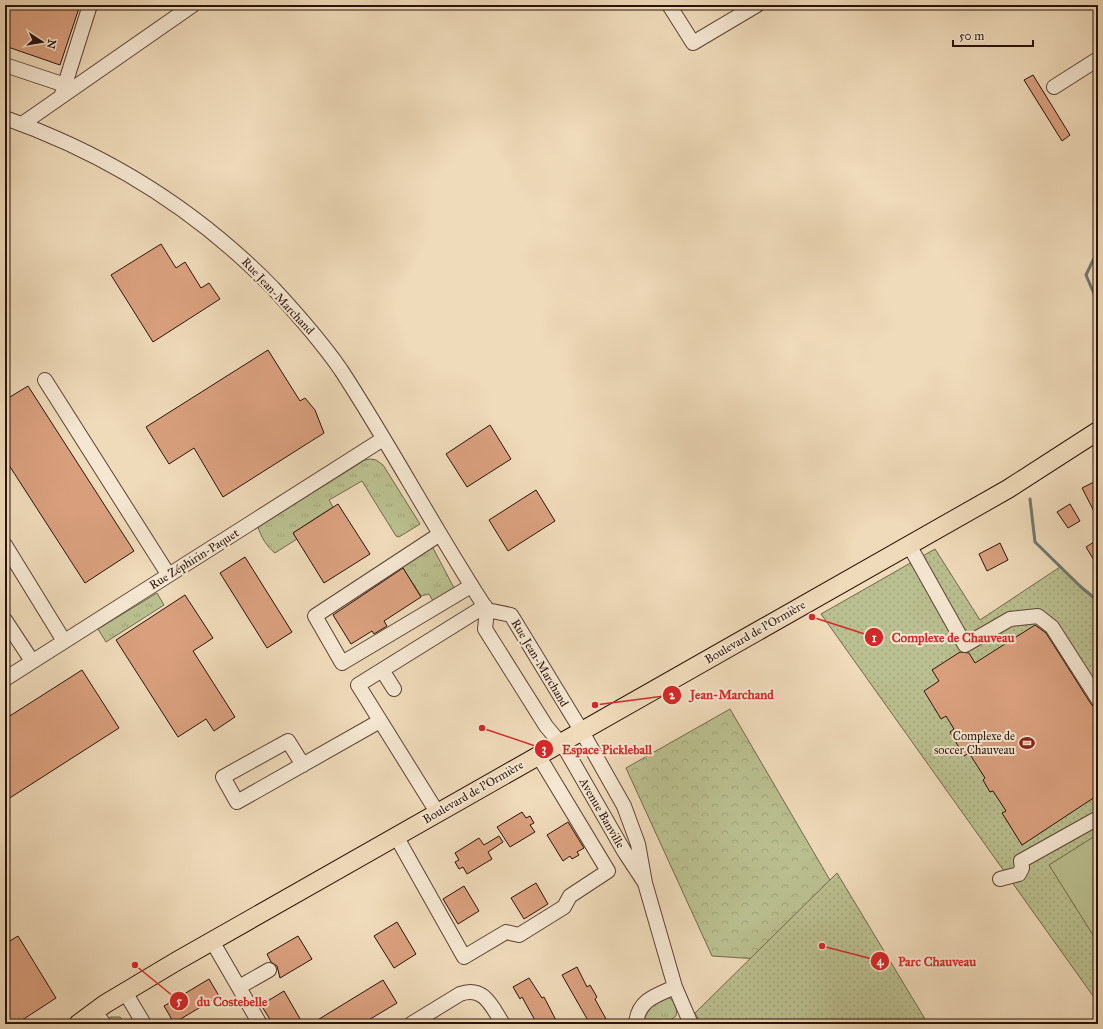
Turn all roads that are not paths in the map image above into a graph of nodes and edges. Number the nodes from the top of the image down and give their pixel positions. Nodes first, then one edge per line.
1 (90, 5) edge
2 (194, 5) edge
3 (669, 5) edge
4 (757, 5) edge
5 (1098, 59) edge
6 (5, 65) edge
7 (1054, 87) dead end
8 (63, 91) junction
9 (5, 118) edge
10 (22, 124) junction
11 (45, 380) dead end
12 (1098, 431) edge
13 (382, 439) junction
14 (440, 534) junction
15 (5, 544) edge
16 (909, 545) junction
17 (168, 574) junction
18 (472, 586) junction
19 (486, 608) junction
20 (5, 620) edge
21 (64, 641) junction
22 (32, 661) junction
23 (382, 670) junction
24 (5, 679) edge
25 (394, 689) dead end
26 (1098, 699) edge
27 (380, 721) junction
28 (581, 730) junction
29 (560, 742) junction
30 (538, 755) junction
31 (303, 764) junction
32 (437, 812) junction
33 (1098, 818) edge
34 (396, 836) junction
35 (1000, 879) dead end
36 (645, 883) junction
37 (212, 941) junction
38 (269, 970) dead end
39 (238, 987) junction
40 (675, 987) junction
41 (125, 992) junction
42 (99, 1018) edge
43 (685, 1022) edge
44 (78, 1024) edge
45 (144, 1024) edge
46 (260, 1024) edge
47 (411, 1024) edge
48 (503, 1024) edge
49 (636, 1024) edge

1 - 8 street
2 - 8 street
3 - 4 street
5 - 7 street
6 - 8 street
8 - 10 street
9 - 10 street, Rue Jean-Marchand
10 - 13 street, Rue Jean-Marchand
11 - 17 street
12 - 16 main road, Boulevard de l'Ormière
13 - 14 street, Rue Jean-Marchand
13 - 17 street, Rue Zéphirin-Paquet
14 - 18 street, Rue Jean-Marchand
14 - 18 street
15 - 21 street
16 - 26 street
16 - 28 main road, Boulevard de l'Ormière
17 - 21 street, Rue Zéphirin-Paquet
18 - 19 street, Rue Jean-Marchand
19 - 23 street
19 - 28 street, Rue Jean-Marchand
19 - 29 street
20 - 22 street
21 - 22 street, Rue Zéphirin-Paquet
22 - 24 street, Rue Zéphirin-Paquet
23 - 25 street
23 - 27 street
27 - 31 street
27 - 32 street
28 - 29 main road, Boulevard de l'Ormière
28 - 36 street, Avenue Banville
29 - 30 main road, Boulevard de l'Ormière
29 - 36 street, Avenue Banville
30 - 32 main road, Boulevard de l'Ormière
30 - 34 street
31 - 31 street
32 - 34 main road, Boulevard de l'Ormière
33 - 35 street
34 - 37 main road, Boulevard de l'Ormière
36 - 40 street, Avenue Banville
37 - 39 street
37 - 41 main road, Boulevard de l'Ormière
38 - 39 street
39 - 46 street
40 - 43 street, Avenue Banville
40 - 49 street
41 - 42 main road, Boulevard de l'Ormière
41 - 45 street
42 - 44 main road, Boulevard de l'Ormière
47 - 48 street

